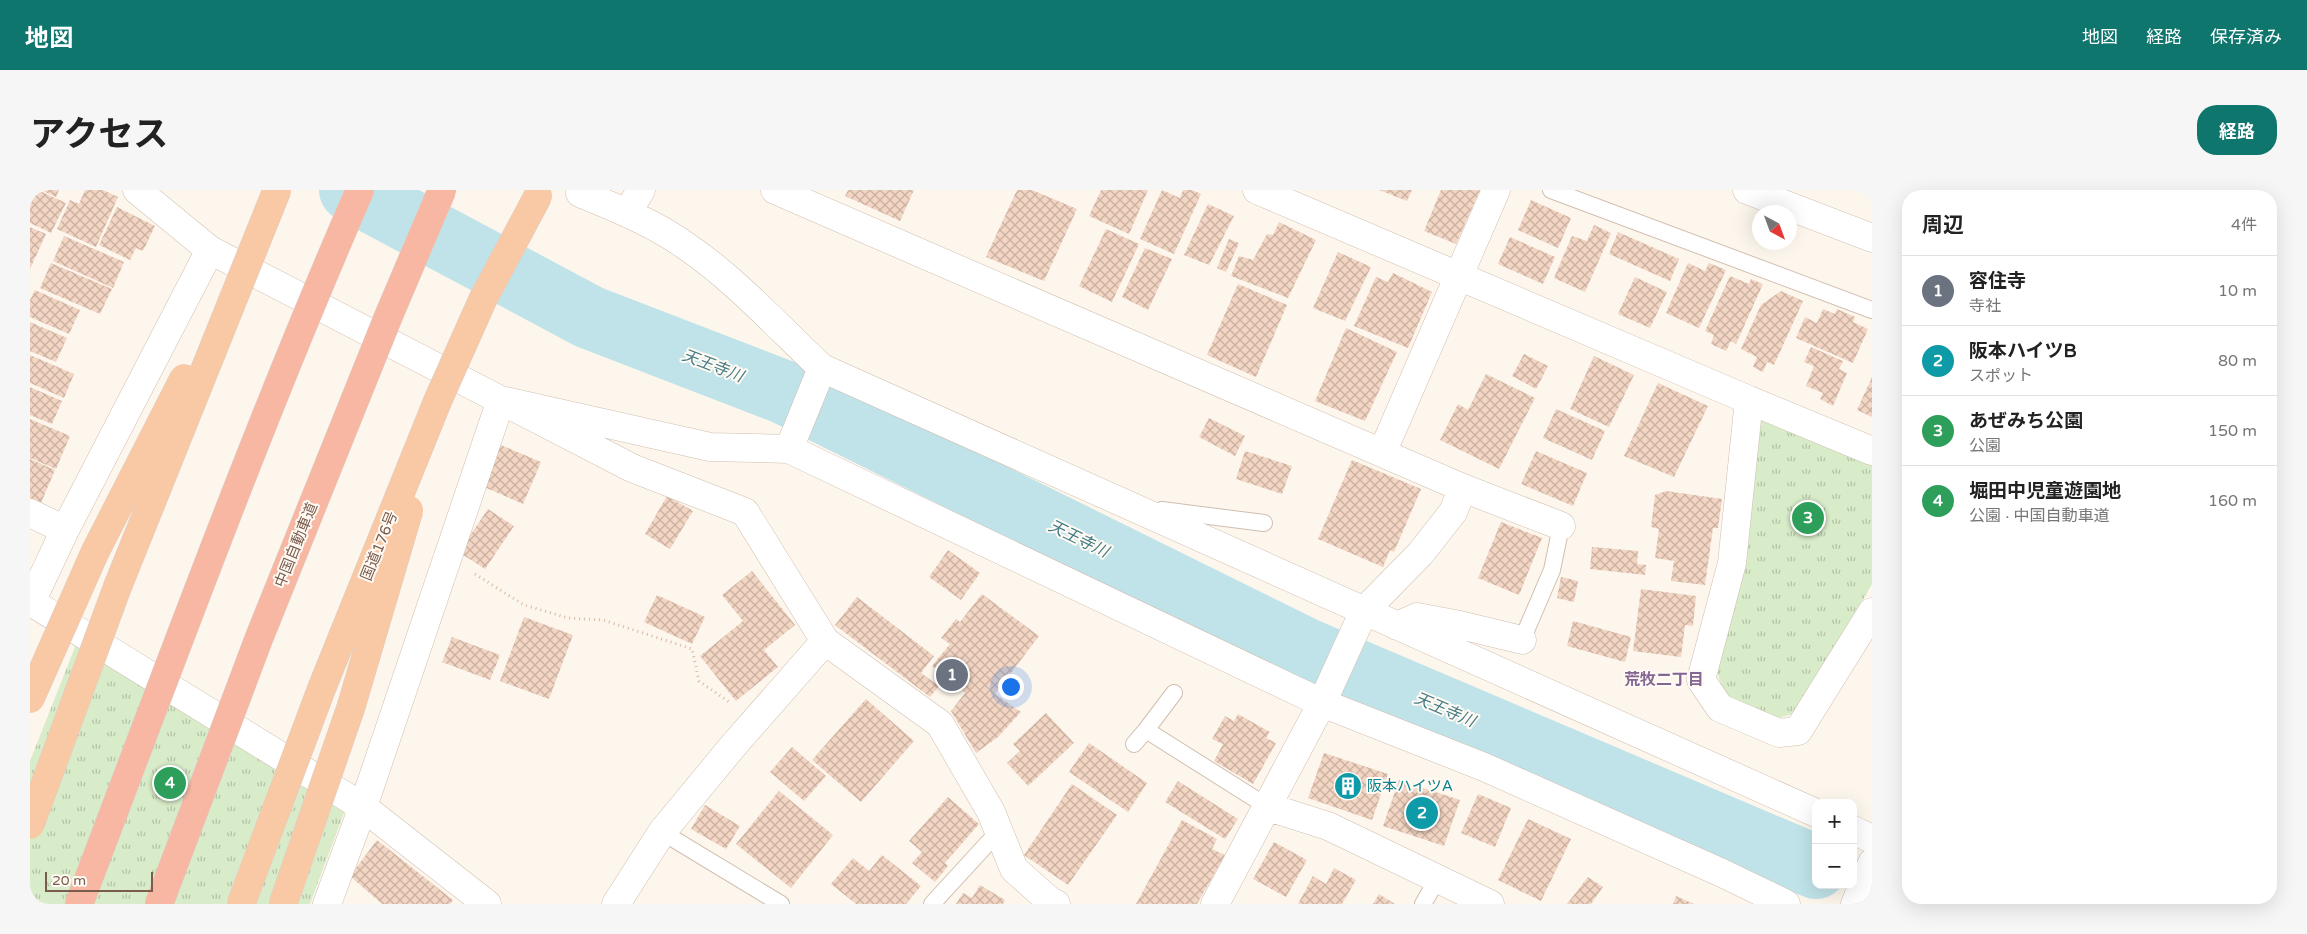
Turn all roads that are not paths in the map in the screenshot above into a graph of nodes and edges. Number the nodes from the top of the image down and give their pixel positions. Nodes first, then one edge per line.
1 (137, 190) edge
2 (277, 190) edge
3 (360, 190) edge
4 (442, 190) edge
5 (641, 190) edge
6 (775, 190) edge
7 (1257, 190) edge
8 (1496, 190) edge
9 (1551, 190) edge
10 (1747, 190) edge
11 (580, 193) dead end
12 (538, 196) dead end
13 (627, 213) junction
14 (1872, 238) edge
15 (253, 245) junction
16 (210, 250) junction
17 (1459, 277) junction
18 (1872, 310) edge
19 (818, 378) junction
20 (438, 400) junction
21 (501, 400) junction
22 (1749, 400) junction
23 (792, 441) junction
24 (1872, 451) edge
25 (1382, 453) junction
26 (1463, 488) junction
27 (30, 513) edge
28 (1157, 518) junction
29 (1264, 524) dead end
30 (1562, 526) joint
31 (65, 530) junction
32 (30, 603) edge
33 (1364, 611) junction
34 (1872, 612) edge
35 (1397, 626) junction
36 (1522, 640) joint
37 (825, 641) junction
38 (1174, 693) dead end
39 (30, 699) edge
40 (1322, 703) junction
41 (1146, 730) junction
42 (1134, 744) dead end
43 (363, 806) junction
44 (1268, 807) junction
45 (1812, 812) edge
46 (30, 825) edge
47 (662, 832) junction
48 (998, 832) junction
49 (1857, 832) edge
50 (1872, 839) edge
51 (1872, 863) edge
52 (1438, 878) junction
53 (79, 904) edge
54 (159, 904) edge
55 (241, 904) edge
56 (284, 904) edge
57 (327, 904) edge
58 (486, 904) edge
59 (616, 904) edge
60 (781, 904) edge
61 (932, 904) edge
62 (1056, 904) edge
63 (1214, 904) edge
64 (1423, 904) edge
65 (1490, 904) edge
66 (1786, 904) edge
67 (1856, 904) edge

1 - 16 street
2 - 15 highway, bridge
3 - 53 highway, bridge
4 - 54 highway, 中国自動車道, bridge
5 - 13 street
6 - 25 street
7 - 17 street
8 - 17 street
9 - 18 lane
10 - 14 street
11 - 13 street
12 - 20 highway, 国道176号, bridge
13 - 19 street
15 - 39 highway, bridge
15 - 46 highway, bridge
16 - 21 street
16 - 31 street
17 - 22 street
17 - 25 street
19 - 23 street
19 - 28 street
20 - 55 highway, 国道176号, bridge
20 - 56 highway, bridge
21 - 23 street
21 - 37 street
21 - 43 street
22 - 24 street
22 - 34 street
23 - 40 street
25 - 26 street
26 - 30 street
26 - 33 street
27 - 31 street
28 - 29 lane
28 - 33 street
30 - 36 lane
31 - 32 street
32 - 43 street
33 - 35 street
33 - 40 street
35 - 36 street
35 - 45 street
37 - 47 street
37 - 48 street
38 - 41 lane
40 - 44 street
40 - 66 street
41 - 42 lane
41 - 44 lane
43 - 57 street
43 - 58 street
44 - 52 street
44 - 63 street
47 - 59 street
47 - 60 lane
48 - 61 lane
48 - 62 street
49 - 50 street
51 - 67 street
52 - 64 lane
52 - 65 street

